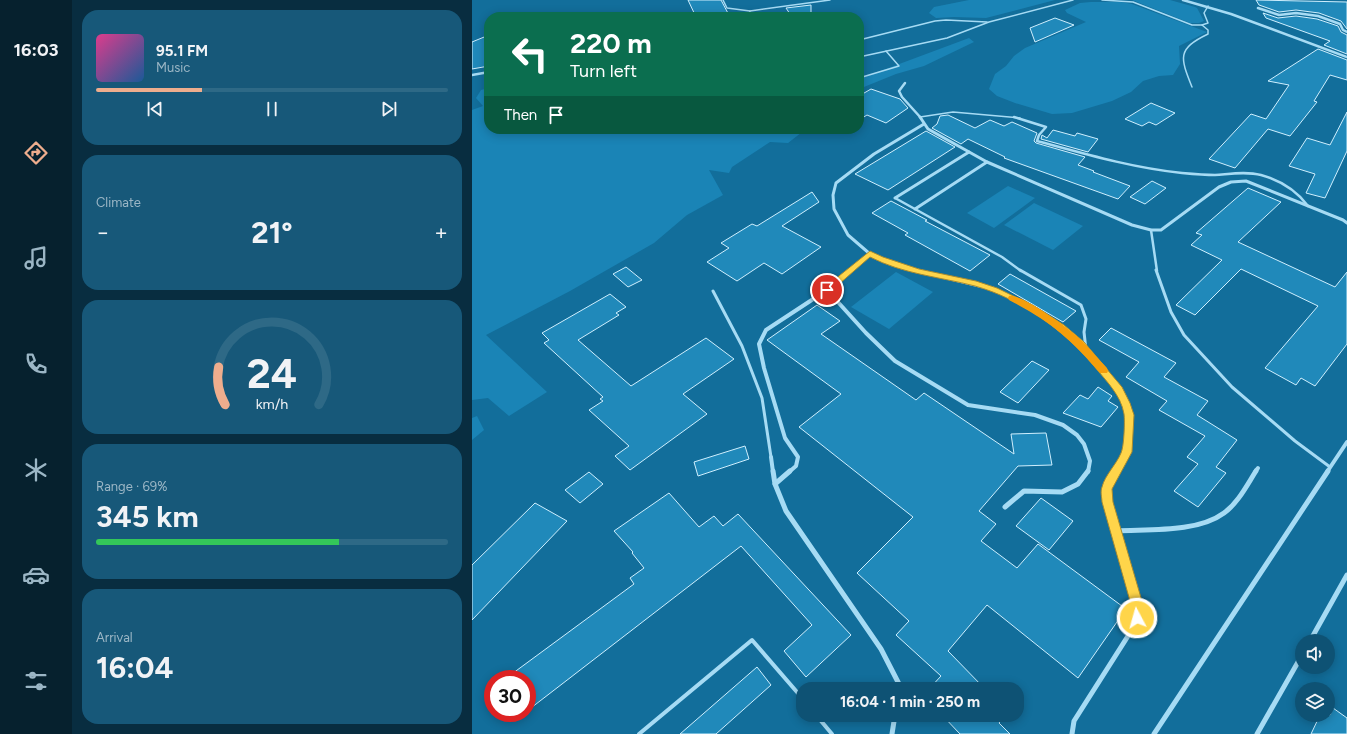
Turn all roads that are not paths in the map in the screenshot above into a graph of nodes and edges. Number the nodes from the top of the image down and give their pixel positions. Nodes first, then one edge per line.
1 (723, 0) edge
2 (830, 0) edge
3 (1073, 0) edge
4 (1102, 0) edge
5 (1183, 0) edge
6 (1208, 6) junction
7 (1258, 8) dead end
8 (750, 11) joint
9 (989, 22) junction
10 (1202, 26) junction
11 (1347, 32) edge
12 (864, 39) edge
13 (886, 51) junction
14 (864, 56) edge
15 (1347, 57) edge
16 (484, 73) edge
17 (472, 75) edge
18 (864, 76) edge
19 (905, 83) dead end
20 (1192, 87) dead end
21 (920, 117) junction
22 (924, 124) junction
23 (969, 152) junction
24 (987, 162) junction
25 (894, 198) joint
26 (1308, 206) junction
27 (915, 209) junction
28 (1347, 223) edge
29 (1151, 230) junction
30 (870, 254) junction
31 (827, 290) junction
32 (714, 291) dead end
33 (1086, 350) junction
34 (1347, 442) edge
35 (771, 458) joint
36 (1330, 467) junction
37 (1258, 468) dead end
38 (775, 484) junction
39 (1006, 507) dead end
40 (1116, 531) junction
41 (1347, 575) edge
42 (1314, 634) edge
43 (1295, 667) edge
44 (897, 682) edge
45 (796, 691) edge
46 (822, 722) edge
47 (894, 722) edge
48 (639, 734) edge
49 (832, 734) edge
50 (892, 734) edge
51 (1072, 734) edge
52 (1154, 734) edge
53 (1257, 734) edge

1 - 8 lane
2 - 8 lane
3 - 9 lane
4 - 10 lane
5 - 6 street
6 - 10 lane
6 - 15 street
7 - 11 street
9 - 12 lane
9 - 13 lane
10 - 20 lane
13 - 14 lane
13 - 18 lane
16 - 17 street
19 - 21 street
21 - 22 street
21 - 26 lane
22 - 23 street
22 - 30 street
23 - 24 street
23 - 25 street
24 - 27 street
24 - 29 street
25 - 27 lane
26 - 28 street
26 - 29 street
27 - 33 lane
29 - 36 lane
30 - 31 street
30 - 33 street
31 - 38 street
31 - 39 street
32 - 35 lane
33 - 40 street
34 - 36 street
35 - 38 street
36 - 52 street
37 - 40 street
38 - 44 street
40 - 51 street
41 - 42 street
43 - 53 street
45 - 48 lane
46 - 49 lane
47 - 50 street

